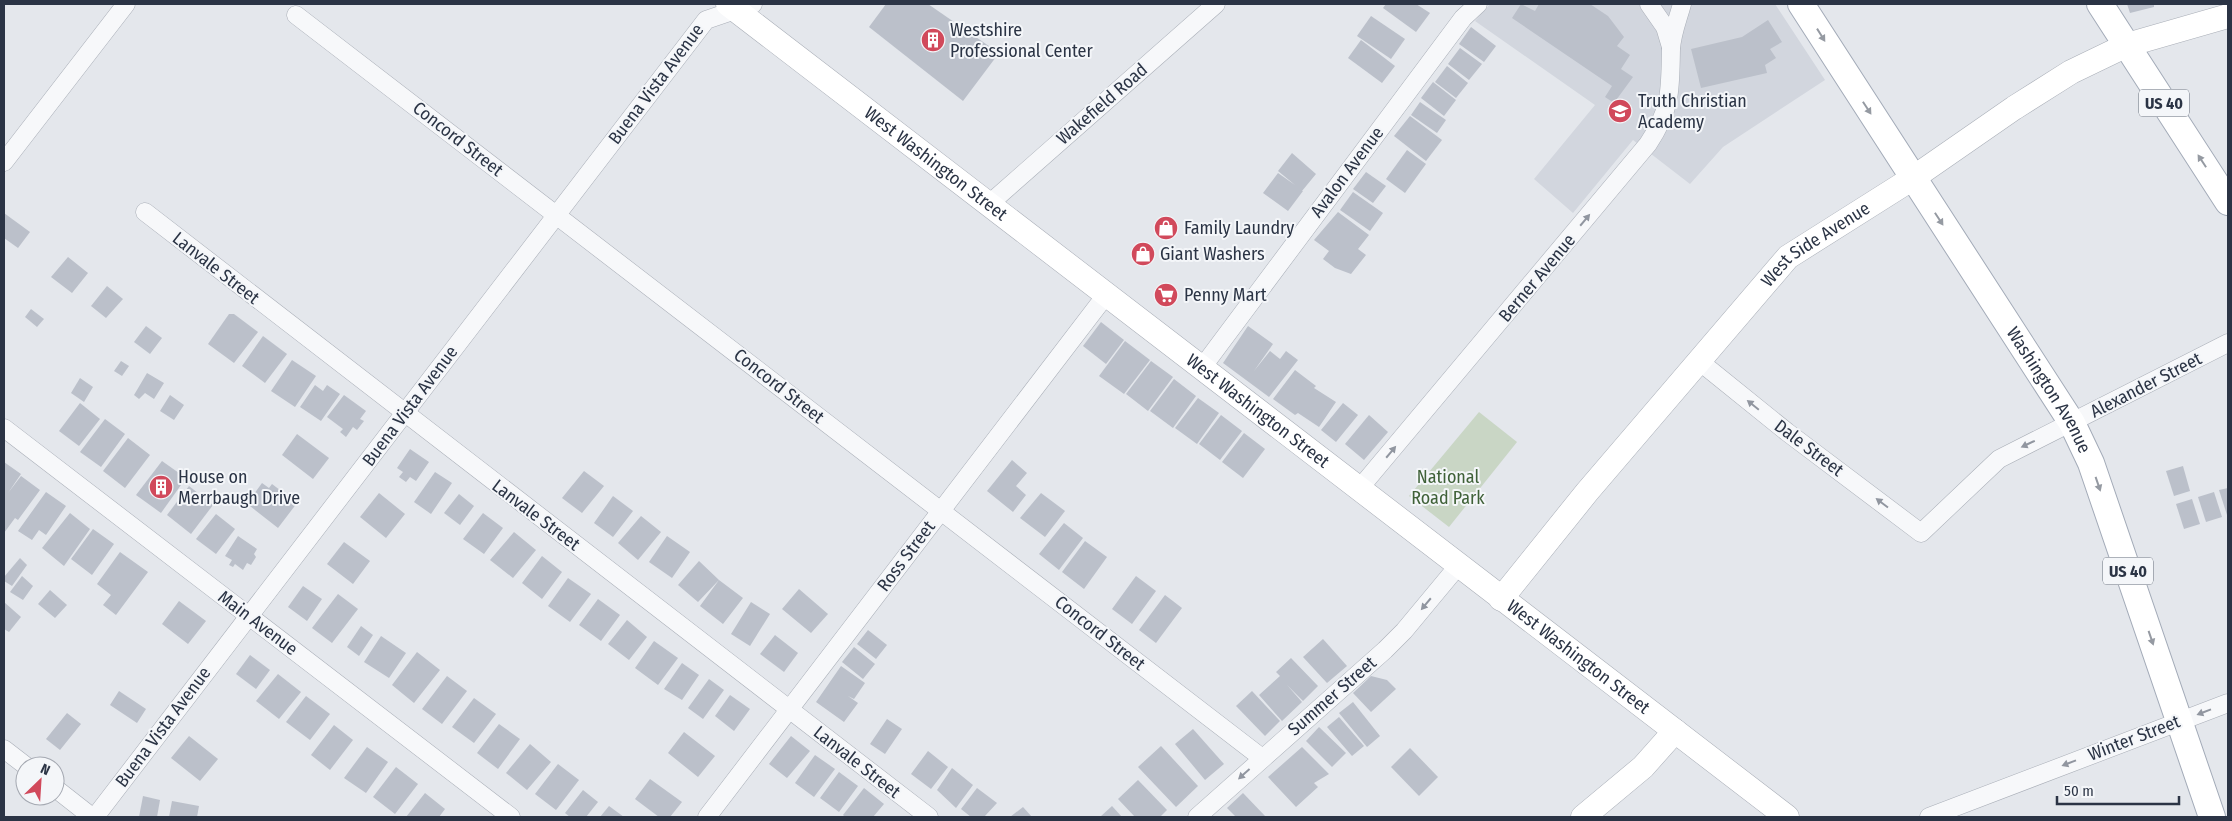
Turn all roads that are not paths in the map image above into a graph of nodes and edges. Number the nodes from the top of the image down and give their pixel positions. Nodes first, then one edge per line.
1 (126, 4) edge
2 (1216, 4) edge
3 (1478, 4) edge
4 (1649, 4) edge
5 (1801, 4) edge
6 (2100, 4) edge
7 (1676, 5) edge
8 (739, 6) edge
9 (296, 14) dead end
10 (2228, 16) edge
11 (2127, 45) junction
12 (1671, 48) junction
13 (4, 162) edge
14 (1913, 178) junction
15 (2228, 202) edge
16 (988, 205) junction
17 (145, 212) dead end
18 (556, 214) junction
19 (1106, 295) junction
20 (2228, 343) edge
21 (1699, 361) junction
22 (1201, 369) junction
23 (404, 414) junction
24 (2072, 423) junction
25 (4, 428) edge
26 (1359, 489) junction
27 (941, 510) junction
28 (1921, 533) joint
29 (1458, 566) junction
30 (1501, 599) junction
31 (249, 616) junction
32 (2228, 703) edge
33 (788, 709) junction
34 (2180, 721) junction
35 (1675, 731) junction
36 (4, 749) edge
37 (15, 758) edge
38 (1262, 758) junction
39 (65, 796) edge
40 (93, 817) edge
41 (511, 817) edge
42 (707, 817) edge
43 (929, 817) edge
44 (1197, 817) edge
45 (1583, 817) edge
46 (1786, 817) edge
47 (1929, 817) edge
48 (2212, 817) edge

1 - 13 street
2 - 16 street, Wakefield Road
3 - 22 street, Avalon Avenue
4 - 12 street, Berner Avenue
5 -> 14 main road, Washington Avenue / US 40
6 - 11 main road, US 40
7 - 12 street, Berner Avenue
8 - 16 street, West Washington Street
8 - 18 street, Buena Vista Avenue
9 - 18 street, Concord Street
10 - 11 street, West Side Avenue
11 - 14 street, West Side Avenue
15 -> 11 main road, US 40
26 -> 12 street, Berner Avenue
14 - 21 street, West Side Avenue
14 -> 24 main road, Washington Avenue / US 40
16 - 19 street, West Washington Street
17 - 23 street, Lanvale Street
18 - 23 street, Buena Vista Avenue
18 - 27 street, Concord Street
19 - 22 street, West Washington Street
19 - 27 street, Ross Street
20 - 24 street, Alexander Street
28 -> 21 street, Dale Street
21 - 30 street, West Side Avenue
22 - 26 street, West Washington Street
23 - 31 street, Buena Vista Avenue
23 - 33 street, Lanvale Street
24 -> 28 street, Alexander Street
24 -> 34 main road, Washington Avenue / US 40
25 - 31 street, Main Avenue
26 - 29 street, West Washington Street
27 - 33 street, Ross Street
27 - 38 street, Concord Street
29 - 30 street, West Washington Street
29 -> 38 street, Summer Street
30 - 35 street, West Washington Street
31 - 40 street, Buena Vista Avenue
31 - 41 street, Main Avenue
32 -> 34 street, Winter Street
33 - 42 street, Ross Street
33 - 43 street, Lanvale Street
34 -> 47 street, Winter Street
34 - 48 main road, Washington Avenue / US 40
35 - 45 street
35 - 46 street, West Washington Street
36 - 37 street
38 -> 44 street, Summer Street
39 - 40 street

